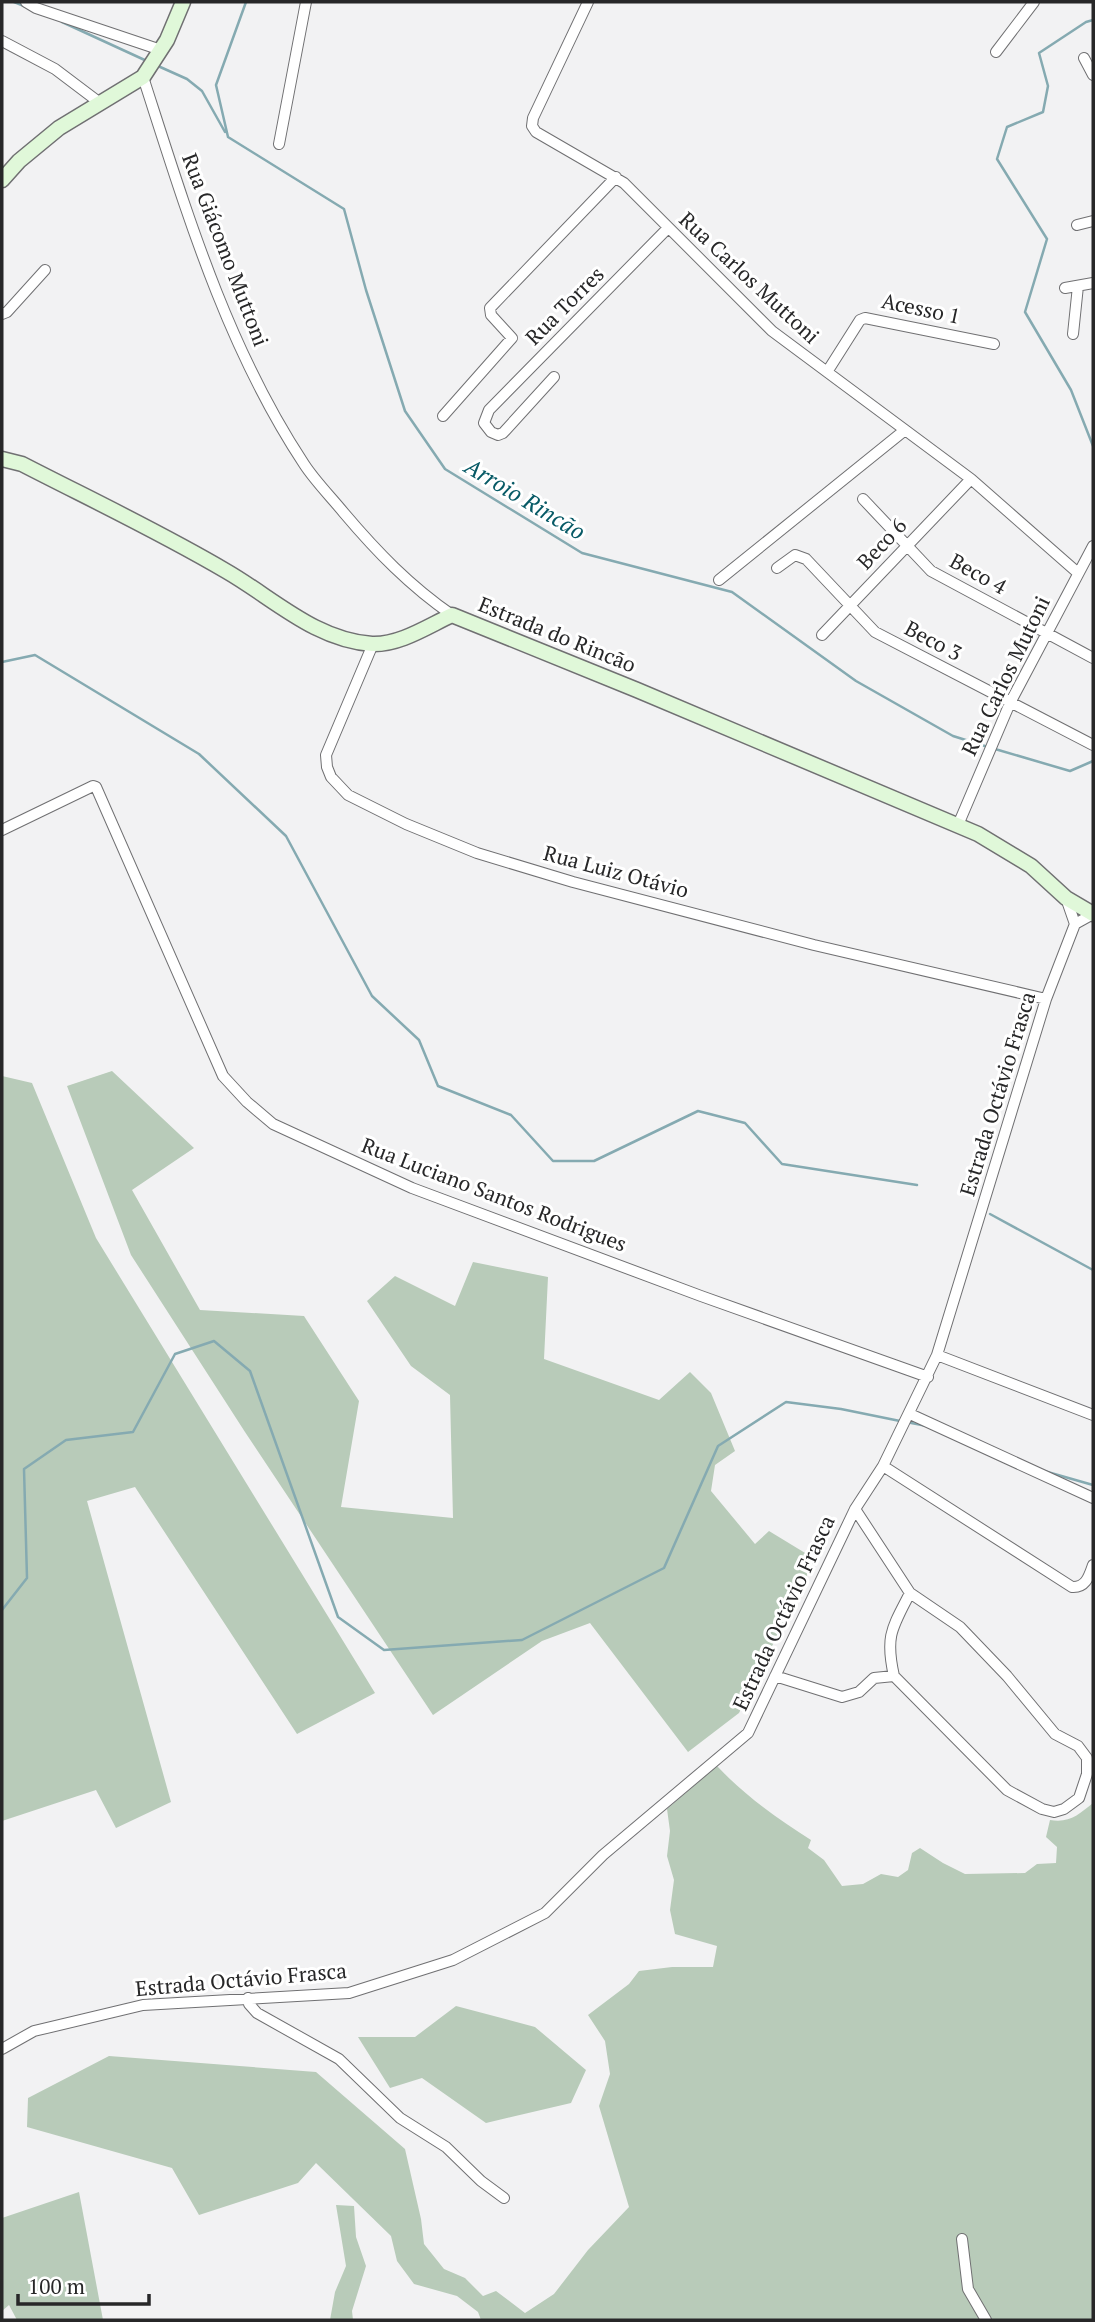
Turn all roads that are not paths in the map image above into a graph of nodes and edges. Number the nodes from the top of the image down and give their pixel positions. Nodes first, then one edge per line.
1 (26, 2) edge
2 (183, 2) edge
3 (306, 2) edge
4 (588, 2) edge
5 (1034, 2) edge
6 (2, 41) edge
7 (996, 52) dead end
8 (1084, 58) dead end
9 (152, 63) junction
10 (1093, 75) edge
11 (100, 103) junction
12 (279, 144) dead end
13 (616, 177) junction
14 (2, 180) edge
15 (1093, 221) edge
16 (1077, 225) dead end
17 (668, 228) junction
18 (45, 270) dead end
19 (1093, 283) edge
20 (1078, 286) junction
21 (1065, 288) dead end
22 (2, 314) edge
23 (1073, 334) dead end
24 (994, 344) dead end
25 (827, 372) junction
26 (554, 377) dead end
27 (443, 416) dead end
28 (905, 430) junction
29 (2, 459) edge
30 (971, 479) junction
31 (863, 499) dead end
32 (907, 545) junction
33 (1093, 546) edge
34 (777, 568) dead end
35 (1078, 573) junction
36 (719, 580) dead end
37 (850, 606) junction
38 (452, 615) junction
39 (1046, 633) junction
40 (822, 635) dead end
41 (373, 644) junction
42 (1093, 658) edge
43 (1010, 703) junction
44 (1093, 746) edge
45 (958, 825) junction
46 (2, 830) edge
47 (1066, 898) junction
48 (1093, 914) edge
49 (1074, 924) junction
50 (1046, 999) junction
51 (937, 1355) junction
52 (928, 1377) junction
53 (910, 1414) junction
54 (1093, 1415) edge
55 (883, 1466) junction
56 (1093, 1498) edge
57 (855, 1509) junction
58 (1093, 1565) edge
59 (910, 1593) junction
60 (775, 1676) junction
61 (894, 1676) junction
62 (248, 1998) junction
63 (2, 2049) edge
64 (504, 2198) dead end
65 (962, 2239) dead end
66 (986, 2320) edge

1 - 9 street
2 - 9 street
3 - 12 street
4 - 13 street, Rua Carlos Muttoni
5 - 7 street
6 - 11 street
8 - 10 street
9 - 11 street
9 - 38 street, Rua Giácomo Muttoni
11 - 14 street
13 - 17 street, Rua Carlos Muttoni
13 - 27 street
15 - 16 street
17 - 25 street, Rua Carlos Muttoni
17 - 26 street, Rua Torres
18 - 22 street
19 - 20 street
20 - 21 street
20 - 23 street
24 - 25 street, Acesso 1
25 - 28 street, Rua Carlos Muttoni
28 - 30 street, Rua Carlos Muttoni
28 - 36 street
29 - 41 street, Estrada do Rincão
30 - 32 street, Beco 6
30 - 35 street, Rua Carlos Muttoni
31 - 32 street, Beco 4
32 - 37 street, Beco 6
32 - 39 street, Beco 4
33 - 35 street, Rua Carlos Mutoni
34 - 37 street, Beco 3
35 - 39 street, Rua Carlos Mutoni
37 - 40 street, Beco 6
37 - 43 street, Beco 3
38 - 41 street, Estrada do Rincão
38 - 45 street, Estrada do Rincão
39 - 42 street, Beco 4
39 - 43 street, Rua Carlos Mutoni
41 - 50 street, Rua Luiz Otávio
43 - 44 street, Beco 3
43 - 45 street, Rua Carlos Mutoni
45 - 47 street, Estrada do Rincão
46 - 52 street, Rua Luciano Santos Rodrigues
47 - 48 street, Estrada do Rincão
47 - 49 street
48 - 49 street
49 - 50 street, Estrada Octávio Frasca
50 - 51 street, Estrada Octávio Frasca
51 - 52 street, Estrada Octávio Frasca
51 - 54 street
52 - 53 street, Estrada Octávio Frasca
53 - 55 street, Estrada Octávio Frasca
53 - 56 street
55 - 57 street, Estrada Octávio Frasca
55 - 58 street
57 - 59 street
57 - 60 street, Estrada Octávio Frasca
59 - 61 street
59 - 61 street
60 - 61 street
60 - 62 street, Estrada Octávio Frasca
62 - 63 street, Estrada Octávio Frasca
62 - 64 street
65 - 66 street

